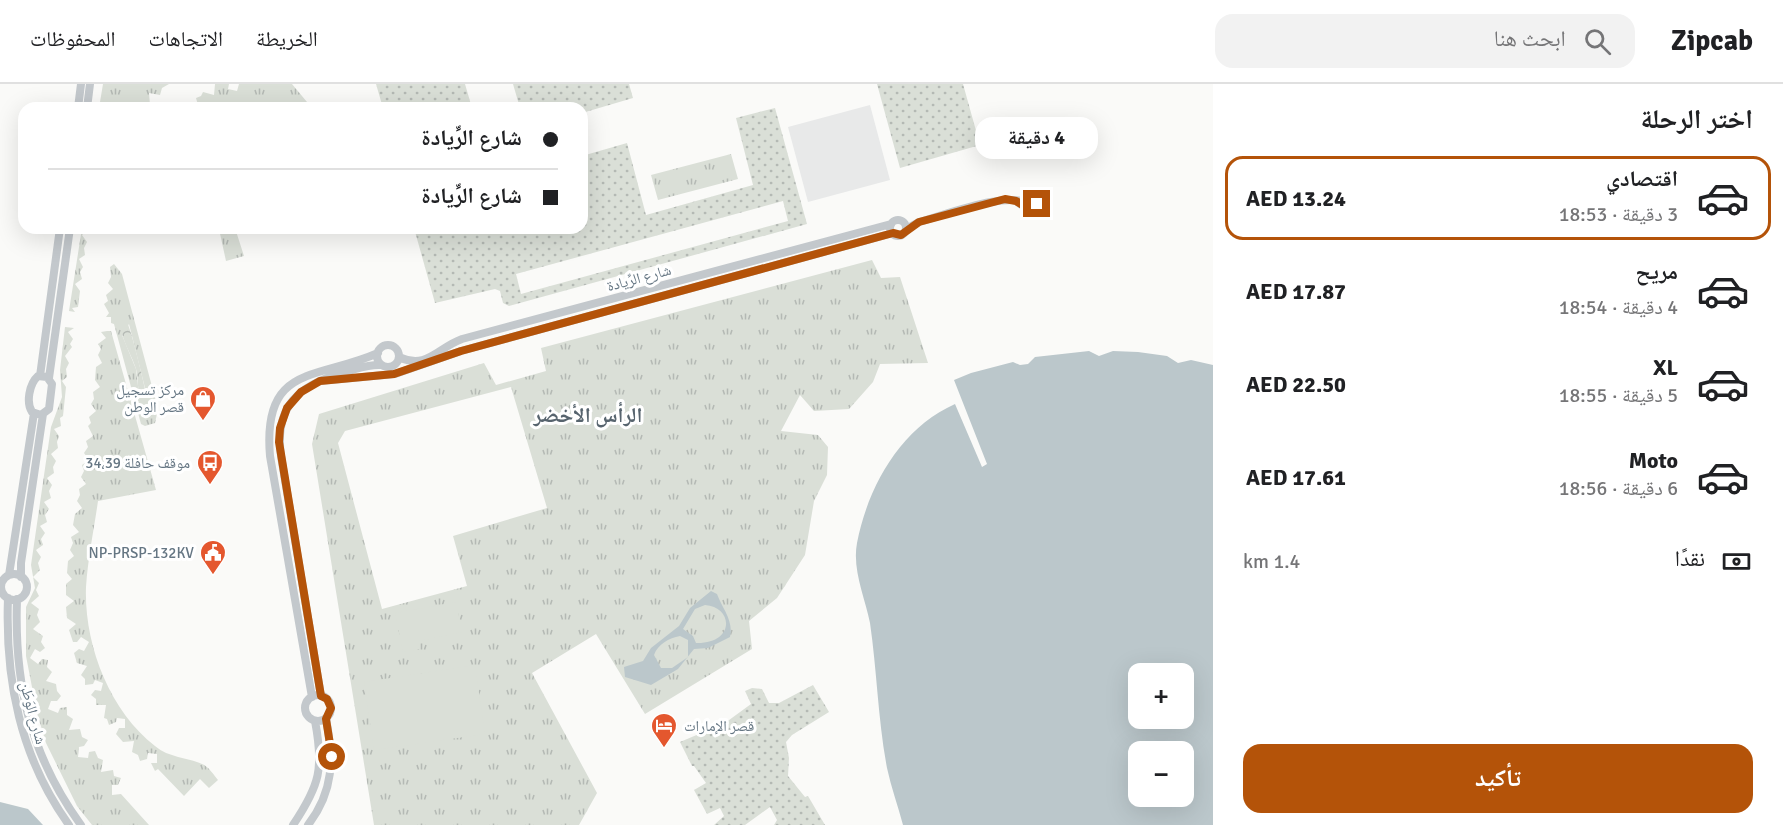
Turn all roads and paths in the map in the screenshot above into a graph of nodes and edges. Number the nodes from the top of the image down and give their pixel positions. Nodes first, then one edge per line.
1 (81, 84) edge
2 (90, 84) edge
3 (79, 102) edge
4 (88, 102) edge
5 (1016, 201) dead end
6 (891, 224) junction
7 (905, 226) junction
8 (893, 233) junction
9 (59, 234) edge
10 (69, 234) edge
11 (378, 353) junction
12 (399, 357) junction
13 (381, 365) junction
14 (40, 376) junction
15 (49, 378) junction
16 (320, 381) junction
17 (34, 413) junction
18 (43, 414) junction
19 (9, 575) junction
20 (21, 577) junction
21 (8, 598) junction
22 (17, 599) junction
23 (321, 696) junction
24 (312, 698) junction
25 (326, 719) junction
26 (315, 721) junction
27 (306, 804) junction
28 (321, 804) junction
29 (69, 825) edge
30 (81, 825) edge
31 (293, 825) edge
32 (308, 825) edge

1 - 3 street
2 - 4 street
5 - 7 street
6 - 7 street, شارع الرِّيادة
6 - 8 street
6 - 12 street, شارع الرِّيادة
7 - 8 street, شارع الرِّيادة
8 - 16 street, شارع الرِّيادة
9 - 14 street
10 - 15 street
11 - 12 street
11 - 13 street
11 - 24 street
12 - 13 street
13 - 16 street, شارع الرِّيادة
14 - 15 street
14 - 17 street
15 - 18 street
16 - 23 street, شارع الرِّيادة
17 - 18 street
17 - 19 street
18 - 20 street
19 - 20 street
19 - 21 street
20 - 22 street
21 - 22 street
21 - 29 street, شارع الوَطَن
22 - 30 street, شارع الوَطَن
23 - 24 street
23 - 25 street
24 - 26 street
25 - 26 street
25 - 28 street
26 - 27 street
27 - 28 street
27 - 31 street
28 - 32 street

